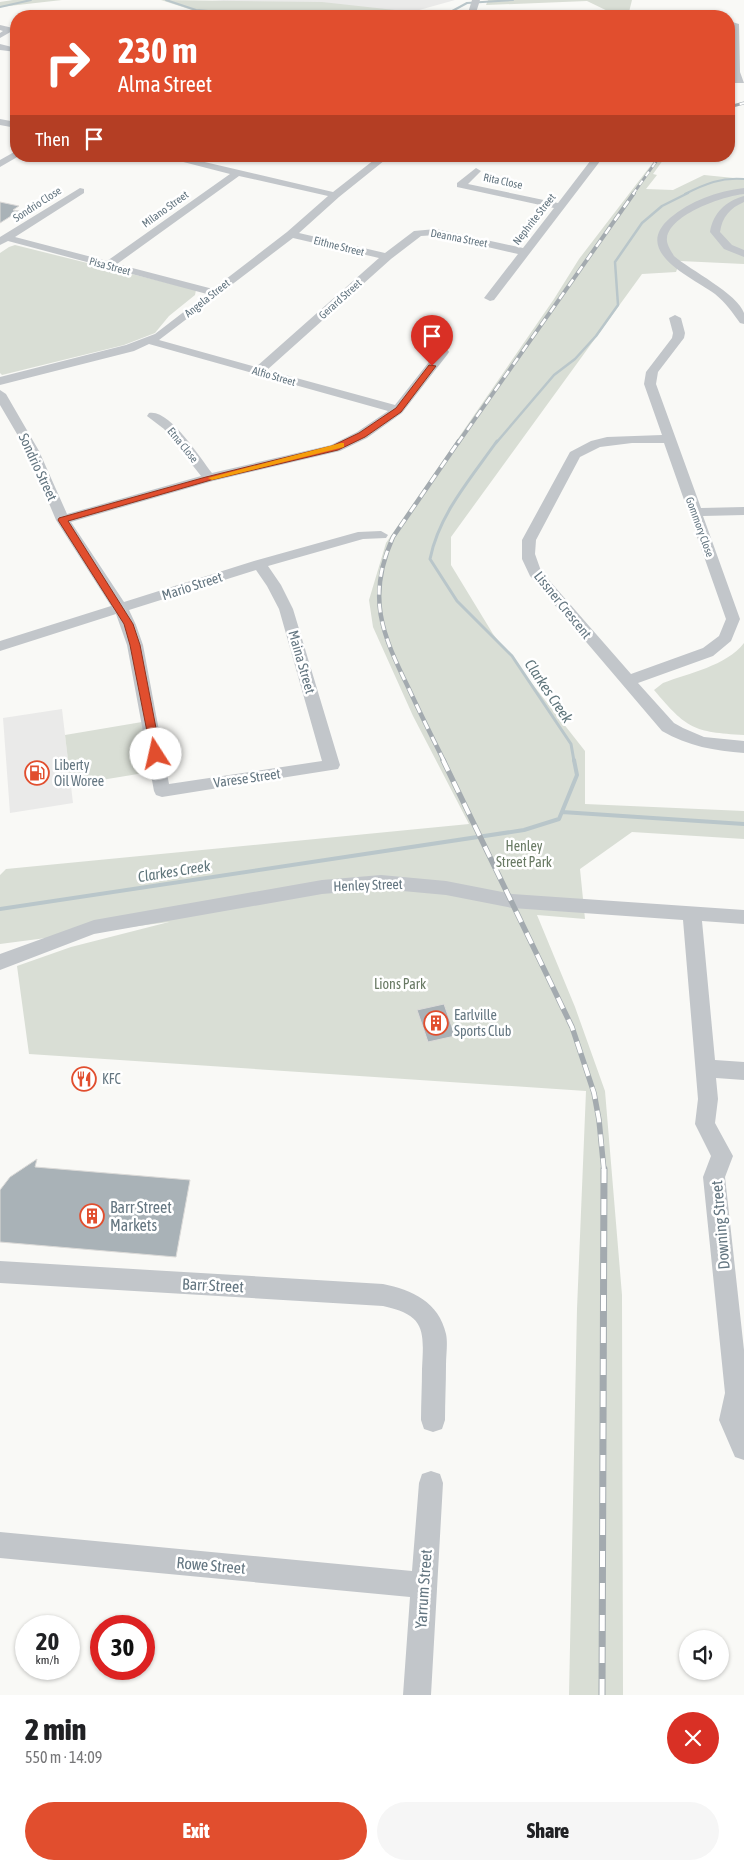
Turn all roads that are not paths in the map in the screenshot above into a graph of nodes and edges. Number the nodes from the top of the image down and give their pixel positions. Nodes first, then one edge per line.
1 (736, 24) edge
2 (0, 27) edge
3 (0, 36) edge
4 (737, 80) edge
5 (192, 162) edge
6 (377, 162) edge
7 (594, 162) edge
8 (476, 171) dead end
9 (237, 172) junction
10 (80, 191) dead end
11 (744, 191) edge
12 (335, 195) junction
13 (744, 199) edge
14 (560, 206) junction
15 (423, 231) joint
16 (291, 234) junction
17 (3, 240) edge
18 (525, 252) junction
19 (744, 254) edge
20 (387, 257) junction
21 (108, 265) junction
22 (213, 292) junction
23 (490, 298) dead end
24 (675, 318) dead end
25 (744, 321) edge
26 (150, 341) junction
27 (443, 352) dead end
28 (259, 371) junction
29 (0, 381) edge
30 (0, 394) edge
31 (398, 410) junction
32 (153, 416) dead end
33 (669, 439) junction
34 (209, 478) junction
35 (744, 510) edge
36 (694, 512) junction
37 (63, 520) junction
38 (381, 535) dead end
39 (258, 564) junction
40 (121, 609) junction
41 (1, 647) edge
42 (627, 681) junction
43 (744, 747) edge
44 (332, 766) joint
45 (162, 791) joint
46 (692, 913) junction
47 (744, 917) edge
48 (0, 962) edge
49 (705, 1068) junction
50 (744, 1071) edge
51 (0, 1272) edge
52 (738, 1350) edge
53 (433, 1420) dead end
54 (744, 1448) edge
55 (431, 1483) dead end
56 (0, 1545) edge
57 (423, 1585) junction
58 (417, 1695) edge

1 - 4 street
2 - 3 street
5 - 9 street
6 - 12 street, Angela Street
7 - 14 street, Nephrite Street
8 - 14 street, Rita Close
9 - 12 street
9 - 21 street, Milano Street
10 - 17 street, Sondrio Close
11 - 25 street
12 - 16 street, Angela Street
13 - 19 street
14 - 18 street, Nephrite Street
15 - 18 street, Deanna Street
15 - 20 street, Gerard Street
16 - 20 street, Eithne Street
16 - 22 street, Angela Street
17 - 21 street, Pisa Street
18 - 23 street, Nephrite Street
20 - 28 street, Gerard Street
21 - 22 street, Pisa Street
22 - 26 street, Angela Street
24 - 33 street, Gommory Close
26 - 28 street, Alfio Street
26 - 29 street, Angela Street
27 - 31 street
28 - 31 street, Alfio Street
30 - 37 street, Sondrio Street
31 - 34 street
32 - 34 street, Etna Close
33 - 36 street, Gommory Close
33 - 42 street, Lissner Crescent
34 - 37 street
35 - 36 street
36 - 42 street, Gommory Close
37 - 40 street, Sondrio Street
38 - 39 street, Mario Street
39 - 40 street, Mario Street
39 - 44 street, Maina Street
40 - 41 street, Mario Street
40 - 45 street, Sondrio Street
42 - 43 street, Lissner Crescent
44 - 45 street, Varese Street
46 - 47 street, Henley Street
46 - 48 street, Henley Street
46 - 49 street, Downing Street
49 - 50 street
49 - 52 street, Downing Street
51 - 53 street, Barr Street
52 - 54 street, Downing Street
55 - 57 street, Yarrum Street
56 - 57 street, Rowe Street
57 - 58 street, Yarrum Street

